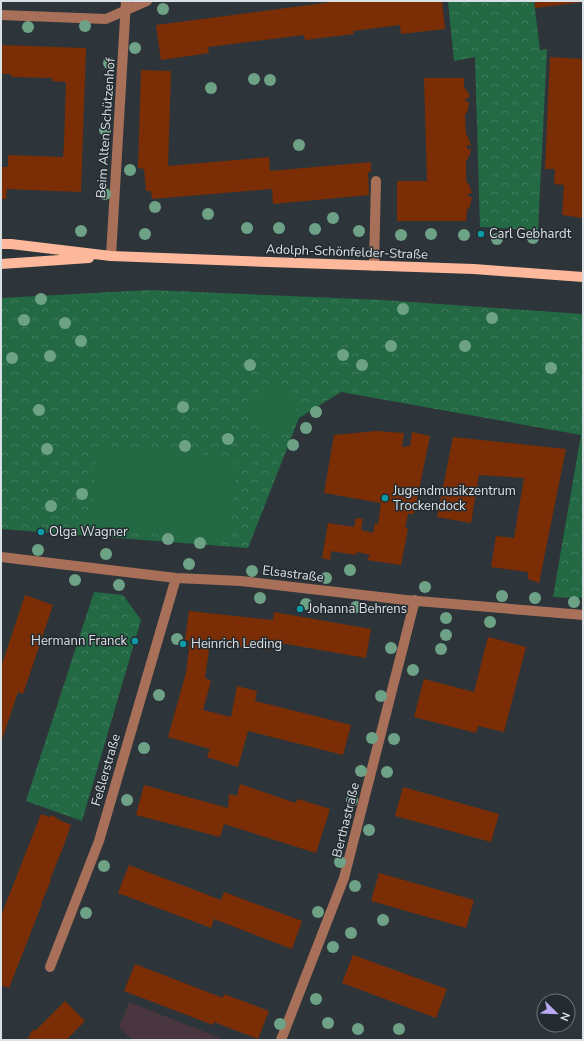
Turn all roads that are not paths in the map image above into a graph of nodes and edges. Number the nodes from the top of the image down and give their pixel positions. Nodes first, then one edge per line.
1 (147, 1) edge
2 (126, 6) edge
3 (1, 14) edge
4 (376, 181) dead end
5 (1, 244) edge
6 (111, 256) junction
7 (1, 264) edge
8 (374, 266) junction
9 (583, 277) edge
10 (2, 558) edge
11 (176, 578) junction
12 (415, 600) junction
13 (583, 615) edge
14 (50, 967) dead end
15 (281, 1040) edge

1 - 2 street
2 - 3 street
2 - 6 street, Beim Alten Schützenhof
4 - 8 street
5 - 6 main road, Adolph-Schönfelder-Straße
6 - 7 main road, Adolph-Schönfelder-Straße
6 - 8 main road, Adolph-Schönfelder-Straße
8 - 9 main road, Adolph-Schönfelder-Straße
10 - 11 street, Elsastraße
11 - 12 street, Elsastraße
11 - 14 street, Feßlerstraße
12 - 13 street, Elsastraße
12 - 15 street, Berthastraße

